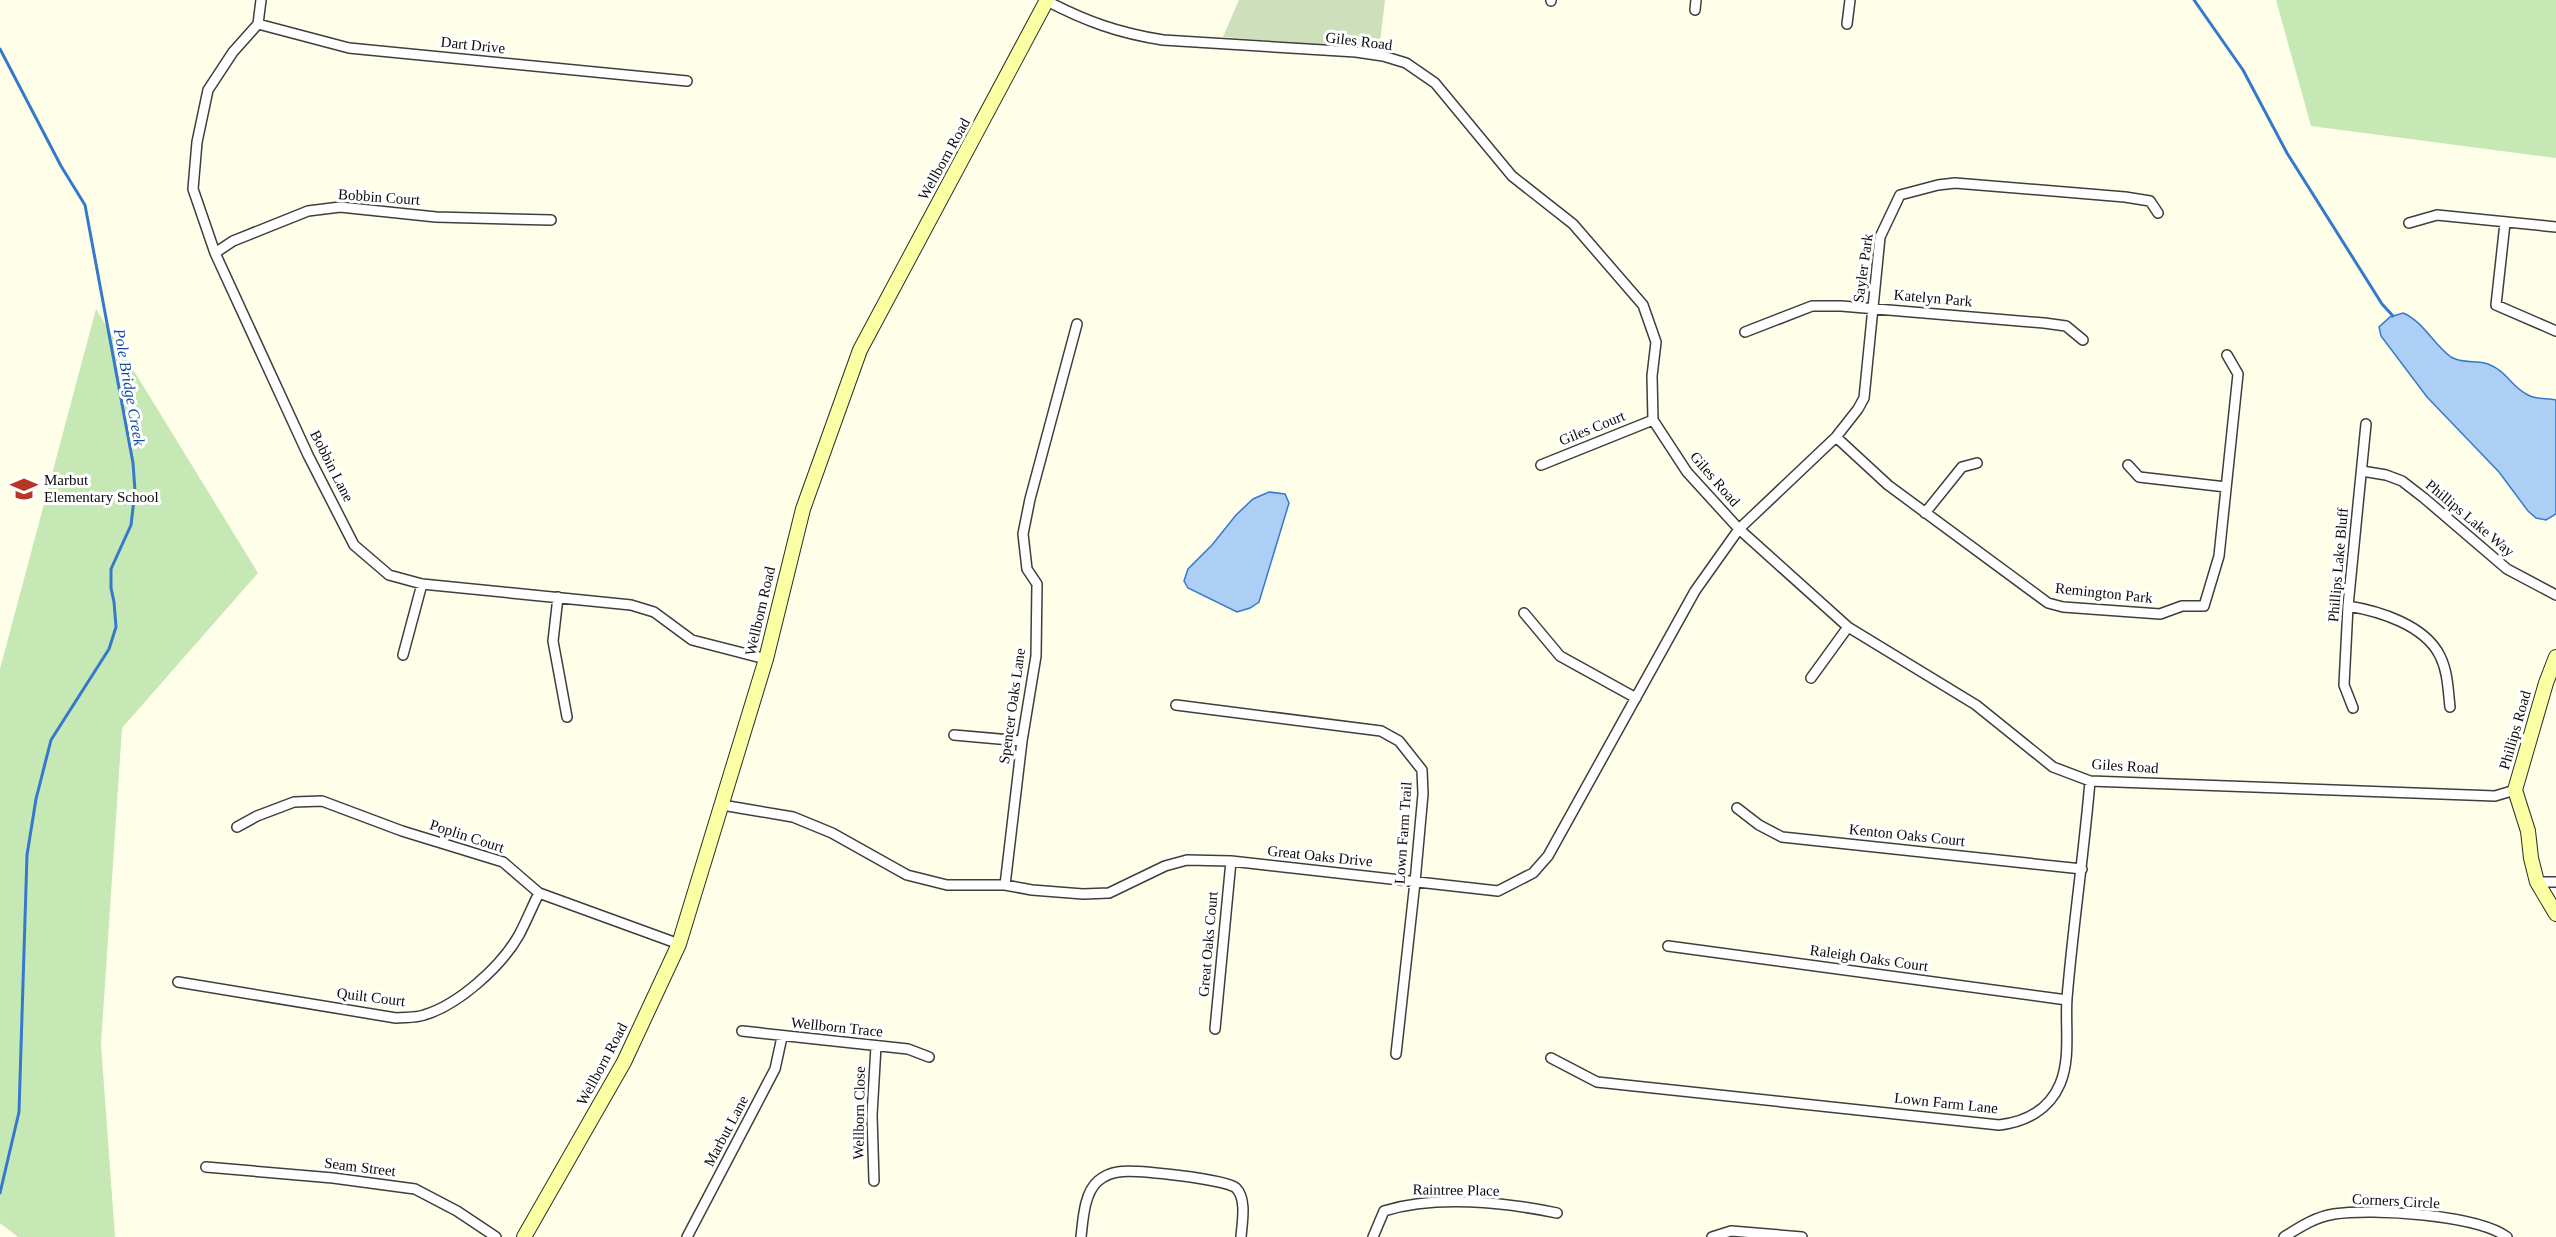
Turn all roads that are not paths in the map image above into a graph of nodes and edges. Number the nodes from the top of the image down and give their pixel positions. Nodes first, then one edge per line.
1 (261, 0) edge
2 (1046, 0) edge
3 (1696, 0) edge
4 (1850, 0) edge
5 (1695, 10) dead end
6 (258, 24) junction
7 (1847, 24) dead end
8 (687, 81) dead end
9 (2158, 213) dead end
10 (551, 219) dead end
11 (2409, 223) dead end
12 (2505, 223) junction
13 (2556, 227) edge
14 (215, 253) junction
15 (1873, 308) junction
16 (1077, 324) dead end
17 (2556, 331) edge
18 (1745, 333) dead end
19 (2083, 340) dead end
20 (2227, 355) dead end
21 (1653, 420) junction
22 (2366, 424) dead end
23 (1836, 437) junction
24 (1977, 463) dead end
25 (1541, 465) dead end
26 (2128, 465) dead end
27 (2362, 471) junction
28 (2226, 488) junction
29 (1925, 513) junction
30 (1739, 529) junction
31 (422, 584) junction
32 (2556, 595) edge
33 (558, 597) junction
34 (2348, 606) junction
35 (1524, 613) dead end
36 (1848, 627) junction
37 (403, 655) dead end
38 (2556, 657) edge
39 (766, 659) junction
40 (1811, 678) dead end
41 (1636, 698) junction
42 (1176, 705) dead end
43 (2450, 707) dead end
44 (2353, 708) dead end
45 (567, 717) dead end
46 (954, 735) dead end
47 (1022, 741) junction
48 (2090, 781) junction
49 (2515, 790) junction
50 (722, 805) junction
51 (1737, 807) dead end
52 (237, 827) dead end
53 (1230, 861) junction
54 (2082, 869) junction
55 (1415, 882) junction
56 (2537, 882) junction
57 (2556, 882) edge
58 (1005, 885) junction
59 (539, 893) junction
60 (2556, 914) edge
61 (679, 944) junction
62 (1668, 946) dead end
63 (178, 982) dead end
64 (2067, 1000) junction
65 (1215, 1029) dead end
66 (742, 1031) dead end
67 (782, 1037) junction
68 (876, 1047) junction
69 (1396, 1054) dead end
70 (929, 1057) dead end
71 (1551, 1058) dead end
72 (206, 1167) dead end
73 (874, 1181) dead end
74 (1557, 1213) dead end
75 (496, 1237) edge
76 (524, 1237) edge
77 (687, 1237) edge
78 (1081, 1237) edge
79 (1241, 1237) edge
80 (1373, 1237) edge
81 (1712, 1237) edge
82 (1802, 1237) edge
83 (2284, 1237) edge
84 (2508, 1237) edge

1 - 6 street
2 - 21 street, Giles Road
2 - 39 street, Wellborn Road
3 - 5 street
4 - 7 street
6 - 8 street, Dart Drive
6 - 14 street, Bobbin Lane
9 - 15 street, Sayler Park
10 - 14 street, Bobbin Court
11 - 12 street
12 - 13 street
12 - 17 street
14 - 31 street, Bobbin Lane
15 - 18 street, Katelyn Park
15 - 19 street, Katelyn Park
15 - 23 street, Sayler Park
16 - 47 street, Spencer Oaks Lane
20 - 28 street, Remington Park
21 - 25 street, Giles Court
21 - 30 street, Giles Road
22 - 27 street, Phillips Lake Bluff
23 - 29 street, Remington Park
23 - 30 street, Sayler Park
24 - 29 street
26 - 28 street
27 - 32 street, Phillips Lake Way
27 - 34 street, Phillips Lake Bluff
28 - 29 street, Remington Park
30 - 36 street, Giles Road
30 - 41 street, Great Oaks Drive
31 - 33 street, Bobbin Lane
31 - 37 street
33 - 39 street, Bobbin Lane
33 - 45 street
34 - 43 street
34 - 44 street, Phillips Lake Bluff
35 - 41 street
36 - 40 street
36 - 48 street, Giles Road
38 - 49 street, Phillips Road
39 - 50 street, Wellborn Road
41 - 55 street, Great Oaks Drive
42 - 55 street, Lown Farm Trail
46 - 47 street
47 - 58 street, Spencer Oaks Lane
48 - 49 street, Giles Road
48 - 54 street, Lown Farm Lane
49 - 56 street, Phillips Road
50 - 58 street, Great Oaks Drive
50 - 61 street, Wellborn Road
51 - 54 street, Kenton Oaks Court
52 - 59 street, Poplin Court
53 - 55 street, Great Oaks Drive
53 - 58 street, Great Oaks Drive
53 - 65 street, Great Oaks Court
54 - 64 street, Lown Farm Lane
55 - 69 street, Lown Farm Trail
56 - 57 street
56 - 60 street, Phillips Road
59 - 61 street, Poplin Court
59 - 63 street, Quilt Court
61 - 76 street, Wellborn Road
62 - 64 street, Raleigh Oaks Court
64 - 71 street, Lown Farm Lane
66 - 67 street, Wellborn Trace
67 - 68 street, Wellborn Trace
67 - 77 street, Marbut Lane
68 - 70 street, Wellborn Trace
68 - 73 street, Wellborn Close
72 - 75 street, Seam Street
74 - 80 street, Raintree Place
78 - 79 street
81 - 82 street
83 - 84 street, Corners Circle

